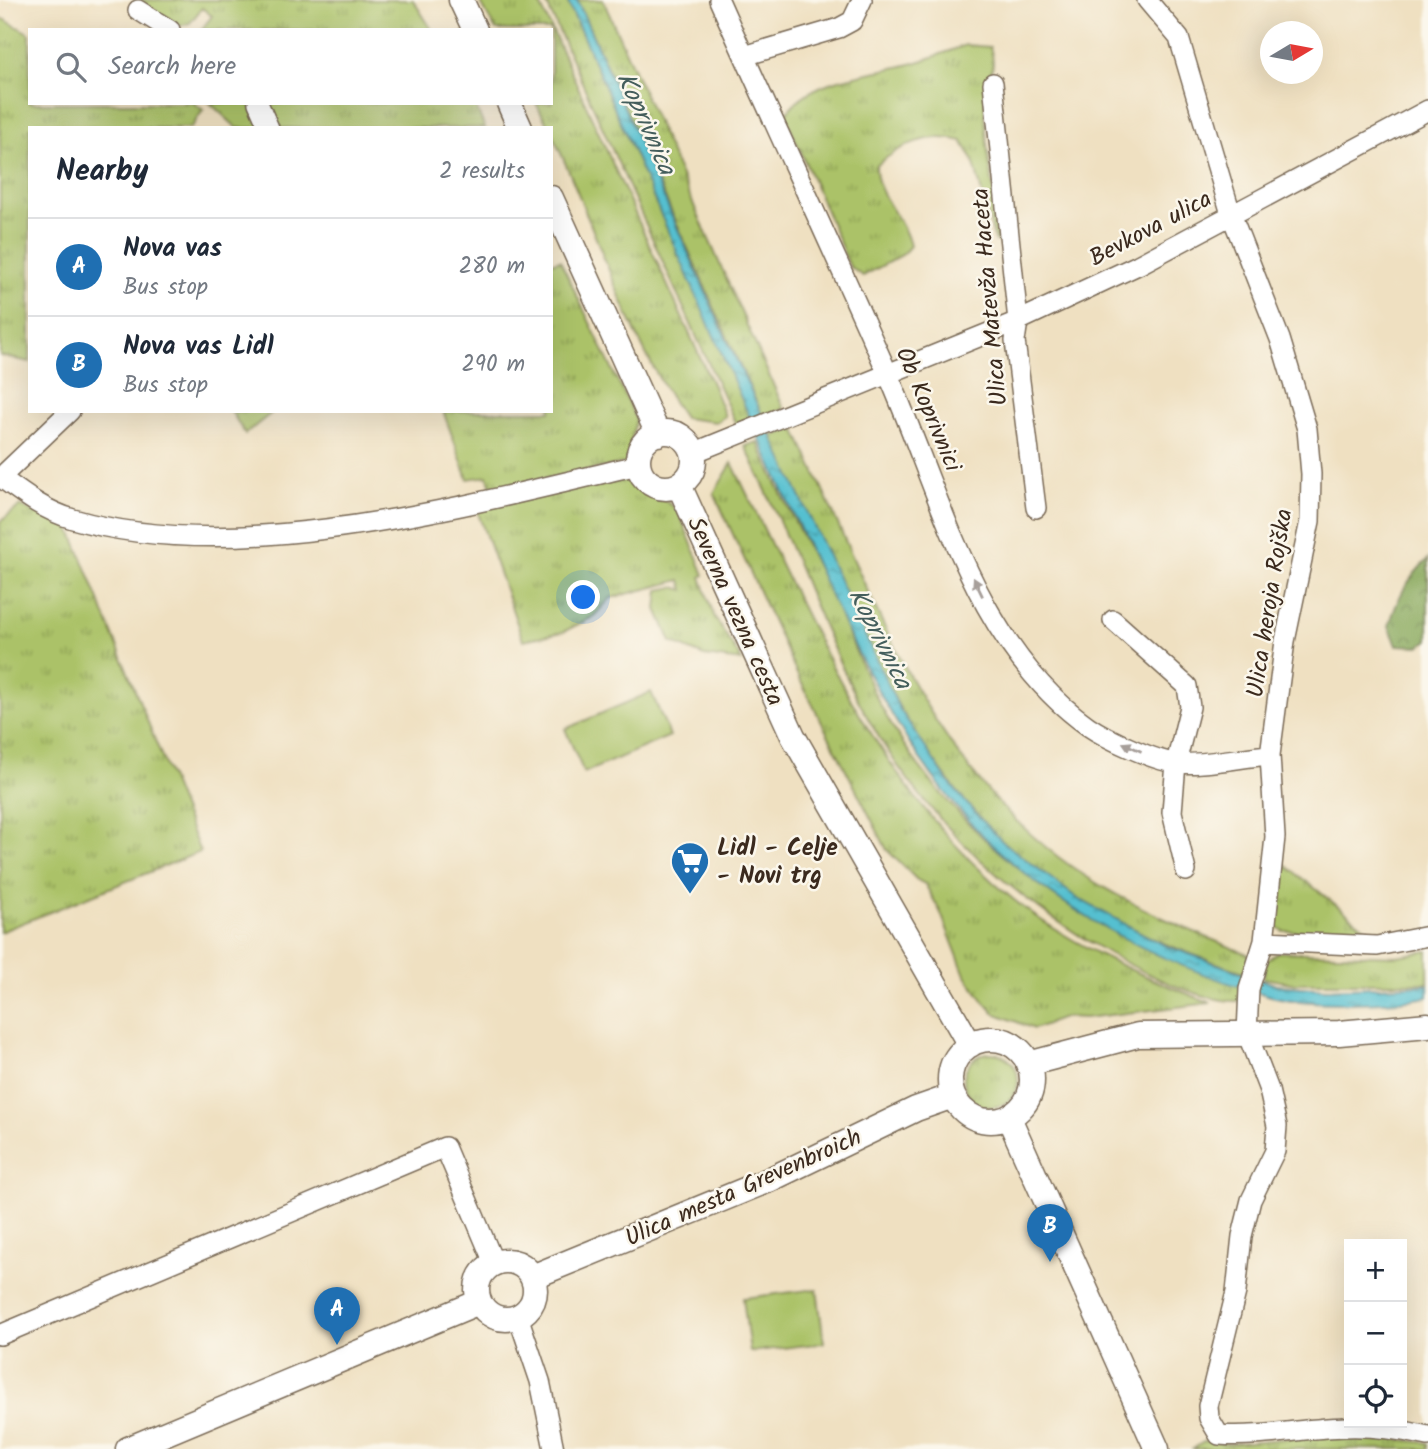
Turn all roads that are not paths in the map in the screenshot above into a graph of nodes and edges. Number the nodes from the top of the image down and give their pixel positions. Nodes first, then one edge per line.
1 (461, 0) edge
2 (719, 0) edge
3 (862, 0) edge
4 (1147, 0) edge
5 (138, 10) dead end
6 (167, 28) edge
7 (474, 28) edge
8 (744, 56) junction
9 (993, 83) dead end
10 (259, 105) edge
11 (510, 105) edge
12 (1428, 110) edge
13 (268, 126) edge
14 (519, 126) edge
15 (553, 202) edge
16 (1231, 214) junction
17 (1018, 321) junction
18 (889, 376) junction
19 (68, 413) edge
20 (658, 434) junction
21 (693, 453) junction
22 (638, 465) junction
23 (0, 477) edge
24 (679, 485) junction
25 (1036, 508) dead end
26 (1113, 620) dead end
27 (1270, 755) junction
28 (1176, 763) junction
29 (1186, 871) dead end
30 (1428, 936) edge
31 (1261, 948) junction
32 (1428, 1025) edge
33 (1247, 1033) junction
34 (970, 1045) junction
35 (1028, 1064) junction
36 (953, 1096) junction
37 (1009, 1118) junction
38 (494, 1263) junction
39 (532, 1277) junction
40 (479, 1301) junction
41 (518, 1316) junction
42 (0, 1335) edge
43 (1428, 1436) edge
44 (128, 1449) edge
45 (554, 1449) edge
46 (1157, 1449) edge

1 - 7 street
2 - 8 street, Ob Koprivnici
3 - 8 street
4 - 16 street, Ulica heroja Rojška
5 - 6 street
8 - 18 street, Ob Koprivnici
9 - 17 street, Ulica Matevža Haceta
10 - 13 street
11 - 14 street
12 - 16 street, Bevkova ulica
15 - 20 street
16 - 17 street, Bevkova ulica
16 - 27 street, Ulica heroja Rojška
17 - 18 street, Bevkova ulica
17 - 25 street, Ulica Matevža Haceta
18 - 21 street, Bevkova ulica
28 -> 18 street, Ob Koprivnici
19 - 23 street
20 - 21 street
20 - 22 street
21 - 24 street
22 - 23 street
22 - 24 street
24 - 34 street, Severna vezna cesta
26 - 28 street
27 - 28 street, Ob Koprivnici
27 - 31 street, Ulica heroja Rojška
28 - 29 street
30 - 31 street
31 - 33 street, Ulica heroja Rojška
32 - 33 street
33 - 35 street
33 - 43 street
34 - 35 street
34 - 36 street
35 - 37 street
36 - 37 street
36 - 39 street, Ulica mesta Grevenbroich
37 - 46 street
38 - 39 street
38 - 40 street
38 - 42 street
39 - 41 street
40 - 41 street
40 - 44 street
41 - 45 street

